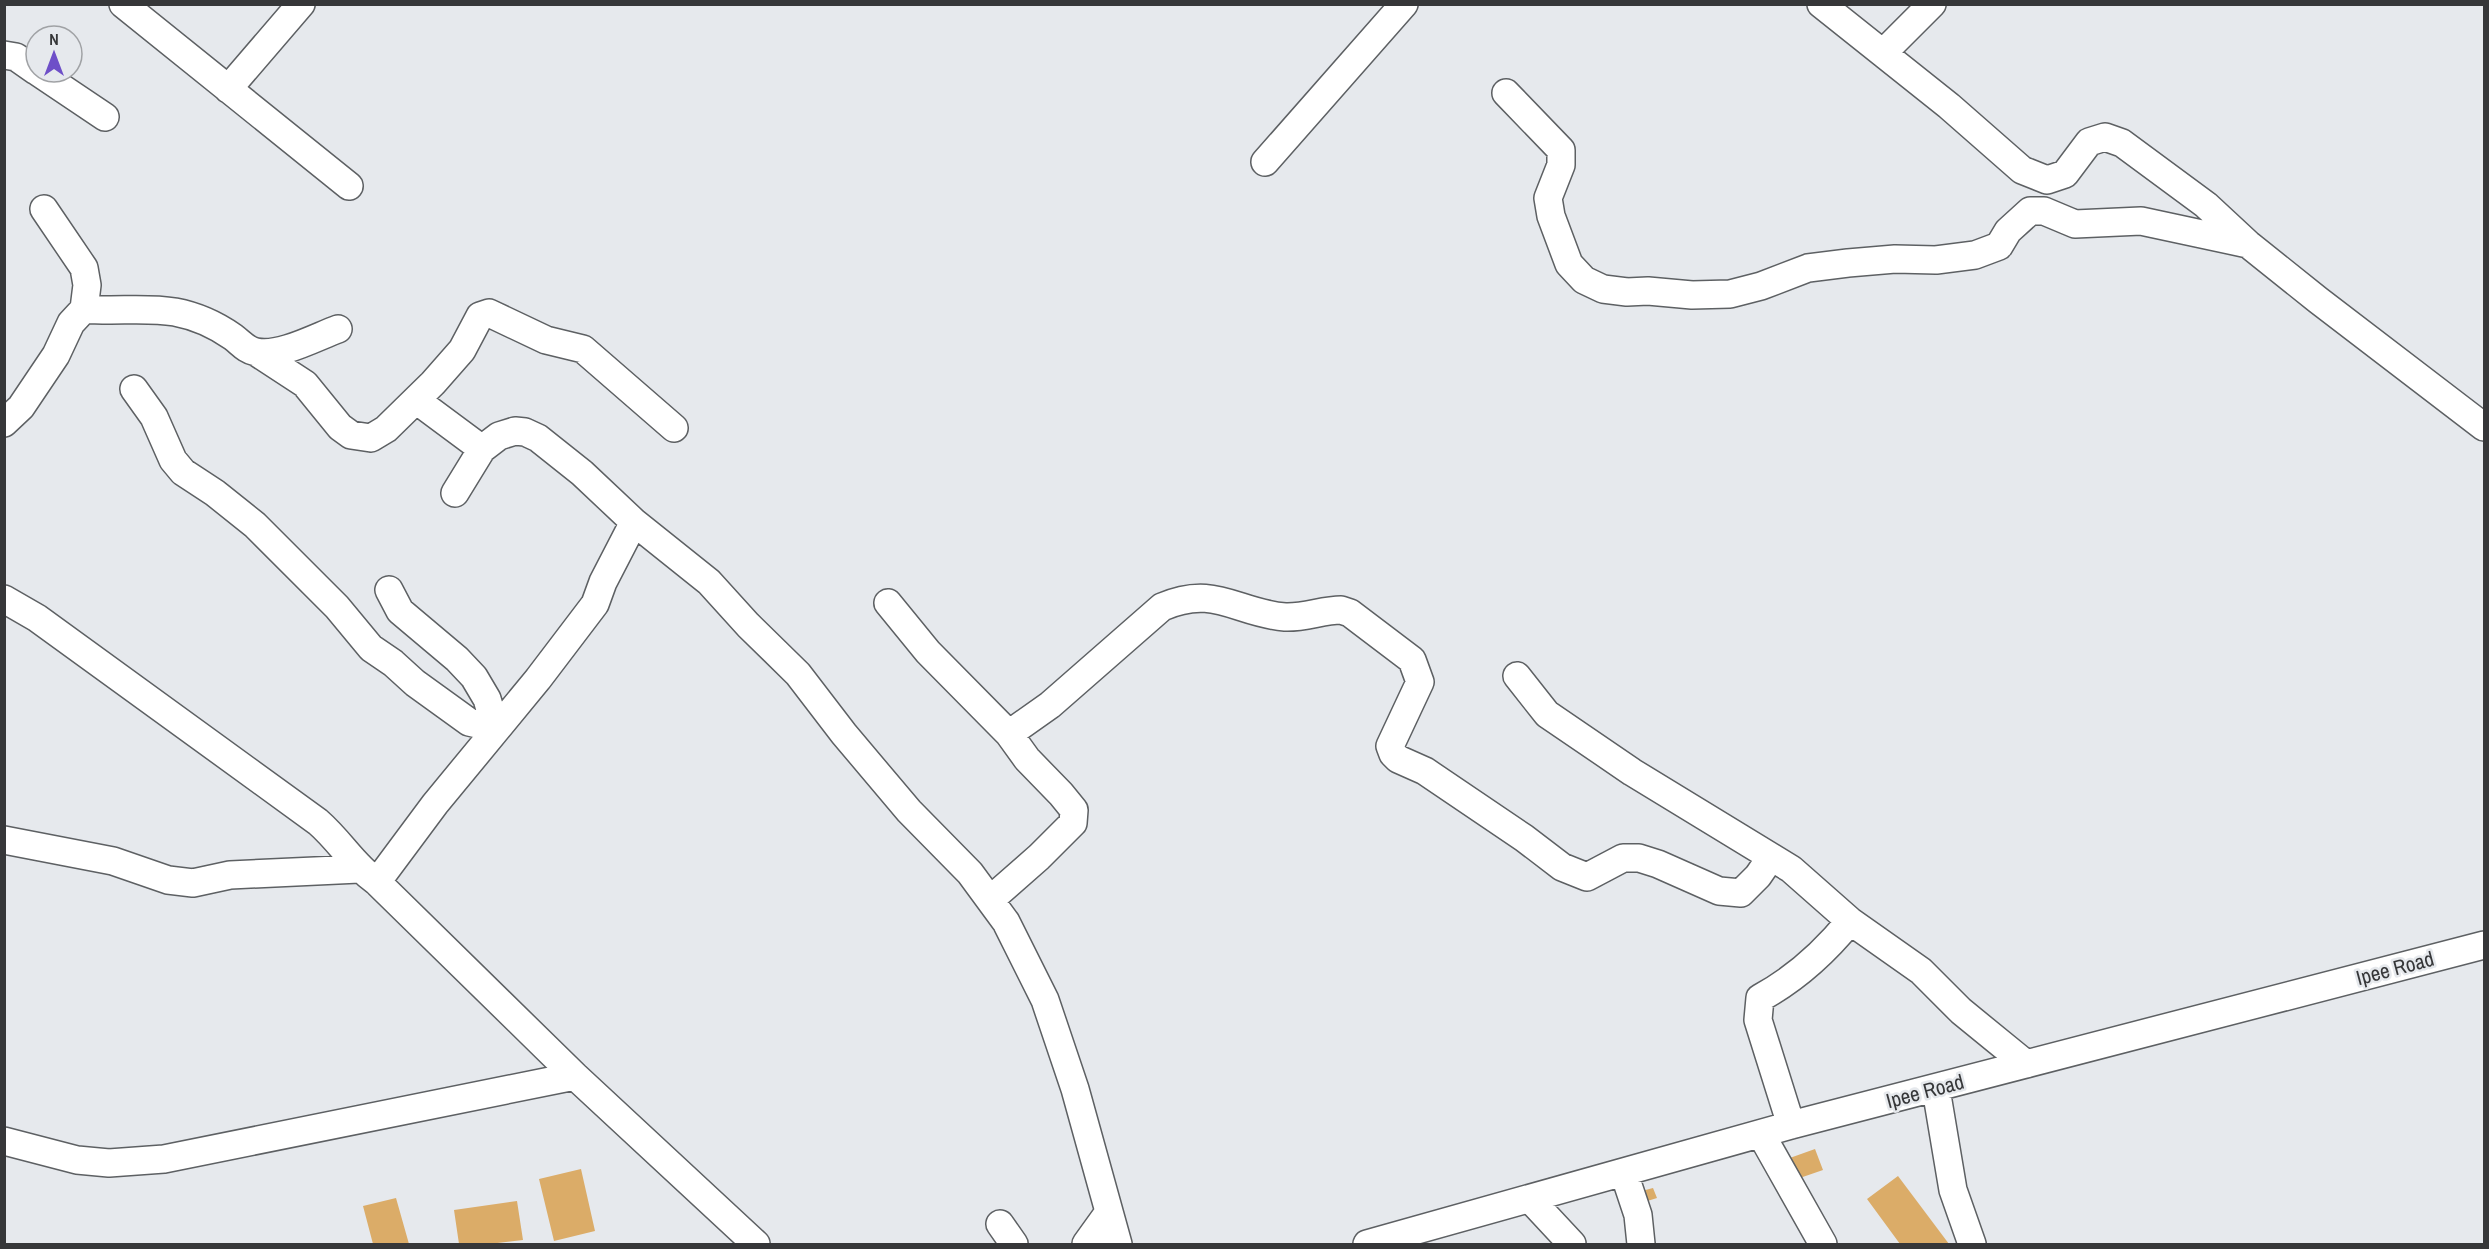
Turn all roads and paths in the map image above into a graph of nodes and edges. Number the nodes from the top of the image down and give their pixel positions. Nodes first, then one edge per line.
1 (123, 4) edge
2 (301, 4) edge
3 (1404, 4) edge
4 (1821, 4) edge
5 (1932, 4) edge
6 (1883, 53) junction
7 (4, 56) edge
8 (24, 62) edge
9 (56, 84) edge
10 (228, 89) junction
11 (1506, 93) dead end
12 (105, 117) dead end
13 (1265, 162) dead end
14 (349, 186) dead end
15 (44, 209) dead end
16 (2248, 244) junction
17 (84, 309) junction
18 (338, 329) dead end
19 (256, 352) junction
20 (134, 389) dead end
21 (416, 400) junction
22 (4, 423) edge
23 (2484, 427) edge
24 (674, 428) dead end
25 (483, 449) junction
26 (455, 493) dead end
27 (634, 522) junction
28 (389, 590) dead end
29 (4, 599) edge
30 (888, 603) dead end
31 (1517, 676) dead end
32 (490, 729) junction
33 (1009, 734) junction
34 (4, 840) edge
35 (1771, 857) junction
36 (368, 876) junction
37 (990, 900) junction
38 (1850, 921) junction
39 (2484, 945) edge
40 (2026, 1064) junction
41 (575, 1076) junction
42 (1936, 1089) junction
43 (1791, 1125) junction
44 (1761, 1134) junction
45 (4, 1141) edge
46 (1624, 1173) junction
47 (1530, 1199) junction
48 (1109, 1212) junction
49 (1411, 1238) edge
50 (756, 1245) edge
51 (1086, 1245) edge
52 (1118, 1245) edge
53 (1367, 1245) edge
54 (1572, 1245) edge
55 (1641, 1245) edge
56 (1823, 1245) edge
57 (1972, 1245) edge

1 - 10 street
2 - 10 street
3 - 13 street
4 - 6 street
5 - 6 street
6 - 16 street
7 - 8 street
9 - 12 street
10 - 14 street
11 - 16 street
15 - 17 street
16 - 23 street
17 - 19 street
17 - 22 street
18 - 19 street
19 - 21 street
20 - 32 street
21 - 24 street
21 - 25 street
25 - 26 street
25 - 27 street
27 - 32 street
27 - 37 street
28 - 32 street
29 - 36 street
30 - 33 street
31 - 35 street
32 - 36 street
33 - 35 street
33 - 37 street
34 - 36 street
35 - 38 street
36 - 41 street
37 - 48 street
38 - 40 street
38 - 43 street
39 - 40 street, Ipee Road
40 - 42 street, Ipee Road
41 - 45 street
41 - 50 street
42 - 43 street, Ipee Road
42 - 57 street
43 - 44 street, Ipee Road
44 - 46 street, Ipee Road
44 - 56 street
46 - 47 street, Ipee Road
46 - 55 street
47 - 49 street, Ipee Road
47 - 54 street
48 - 51 street
48 - 52 street
49 - 53 street, Ipee Road

